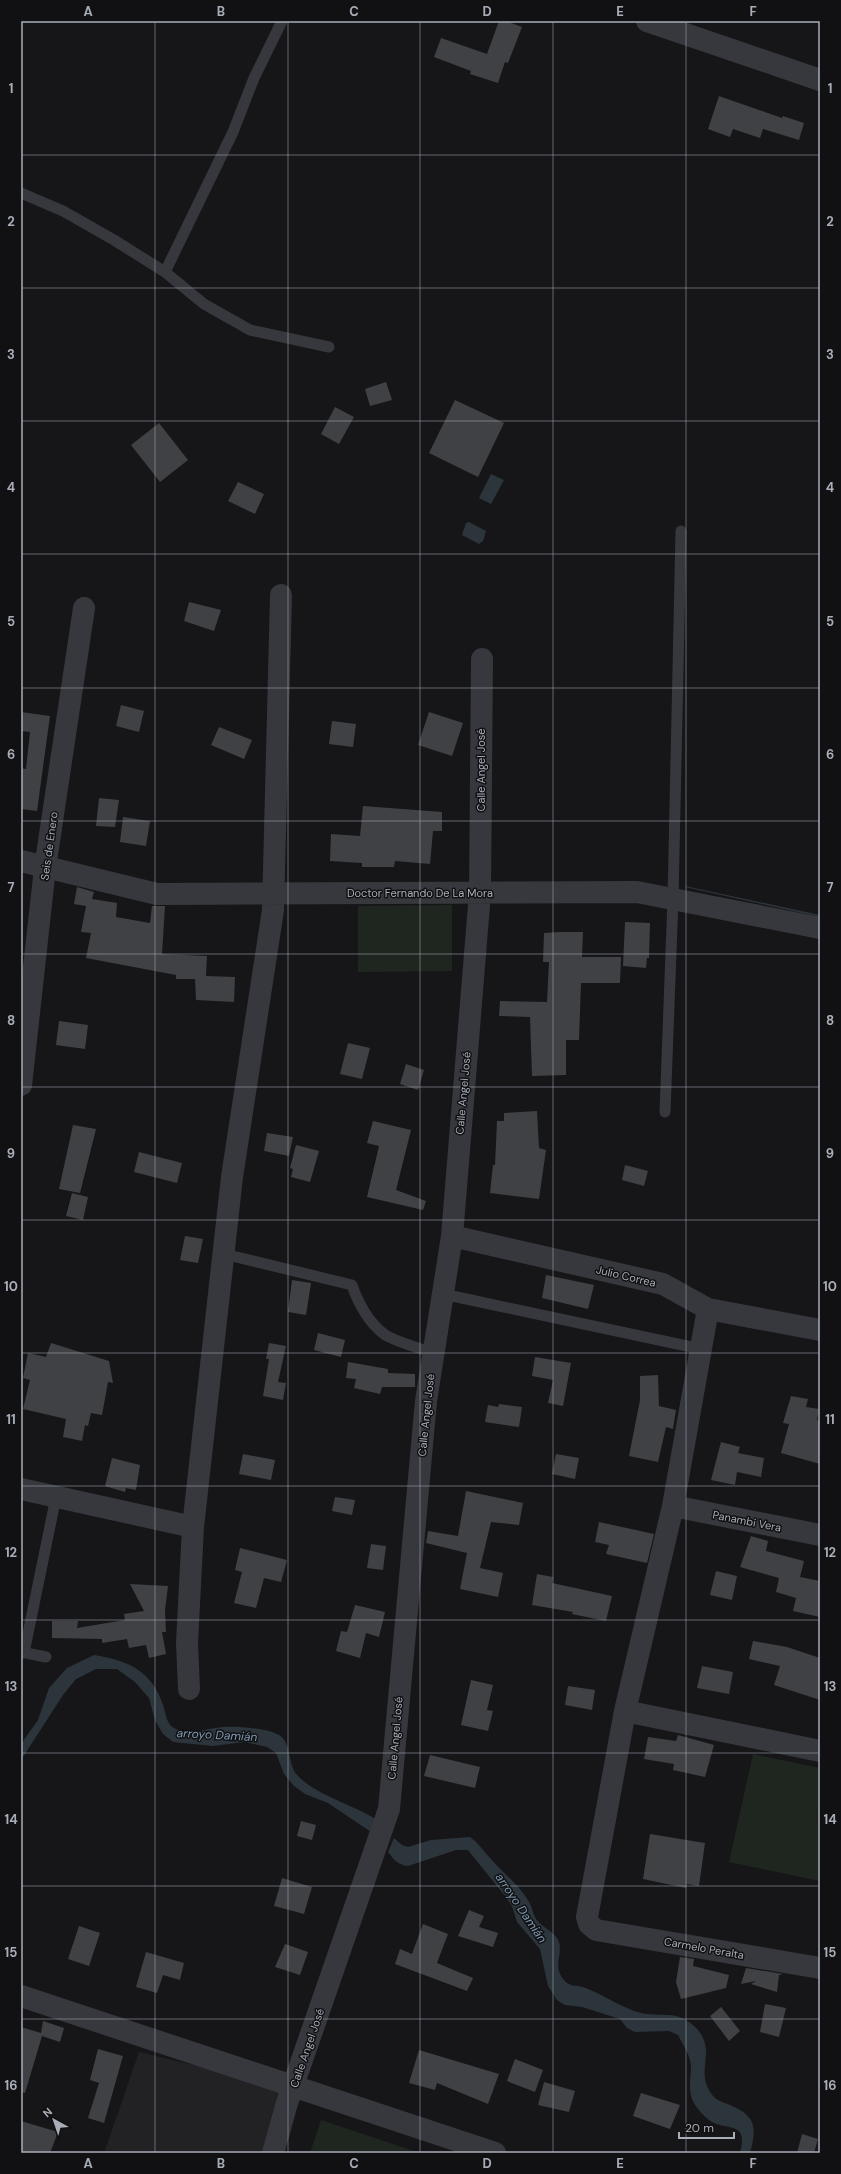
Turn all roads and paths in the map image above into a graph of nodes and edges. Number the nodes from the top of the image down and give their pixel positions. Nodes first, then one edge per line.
1 (282, 21) edge
2 (647, 21) edge
3 (820, 80) edge
4 (21, 193) edge
5 (166, 272) junction
6 (329, 347) dead end
7 (681, 531) dead end
8 (281, 595) dead end
9 (84, 608) dead end
10 (482, 659) dead end
11 (21, 861) edge
12 (45, 868) junction
13 (480, 893) junction
14 (273, 894) junction
15 (673, 899) junction
16 (820, 928) edge
17 (21, 1084) edge
18 (666, 1112) dead end
19 (452, 1236) junction
20 (224, 1254) junction
21 (443, 1294) junction
22 (708, 1309) junction
23 (820, 1330) edge
24 (701, 1349) junction
25 (434, 1354) junction
26 (21, 1489) edge
27 (56, 1497) junction
28 (673, 1506) junction
29 (193, 1527) junction
30 (820, 1535) edge
31 (23, 1652) edge
32 (46, 1657) dead end
33 (189, 1689) dead end
34 (625, 1712) junction
35 (820, 1751) edge
36 (820, 1968) edge
37 (21, 1996) edge
38 (294, 2085) junction
39 (273, 2153) edge
40 (496, 2153) edge

1 - 5 lane
2 - 3 street
4 - 5 lane
5 - 6 lane
7 - 15 lane
8 - 14 street
9 - 12 street, Seis de Enero
10 - 13 street, Calle Angel José
11 - 12 street, Doctor Fernando De La Mora
12 - 14 street, Doctor Fernando De La Mora
12 - 17 street, Seis de Enero
13 - 14 street, Doctor Fernando De La Mora
13 - 15 street, Doctor Fernando De La Mora
13 - 19 street, Calle Angel José
14 - 20 street
15 - 16 street, Doctor Fernando De La Mora
15 - 18 lane
19 - 21 street, Calle Angel José
19 - 22 street, Julio Correa
20 - 25 lane
20 - 29 street
21 - 24 lane
21 - 25 street, Calle Angel José
22 - 23 street, Julio Correa
22 - 24 street
24 - 28 street
25 - 38 street, Calle Angel José
26 - 27 street
27 - 29 street
27 - 31 lane
28 - 30 street, Panambi Vera
28 - 34 street
29 - 33 street
31 - 32 lane
34 - 35 street
34 - 36 street, Carmelo Peralta
37 - 38 street
38 - 39 street, Calle Angel José
38 - 40 street

